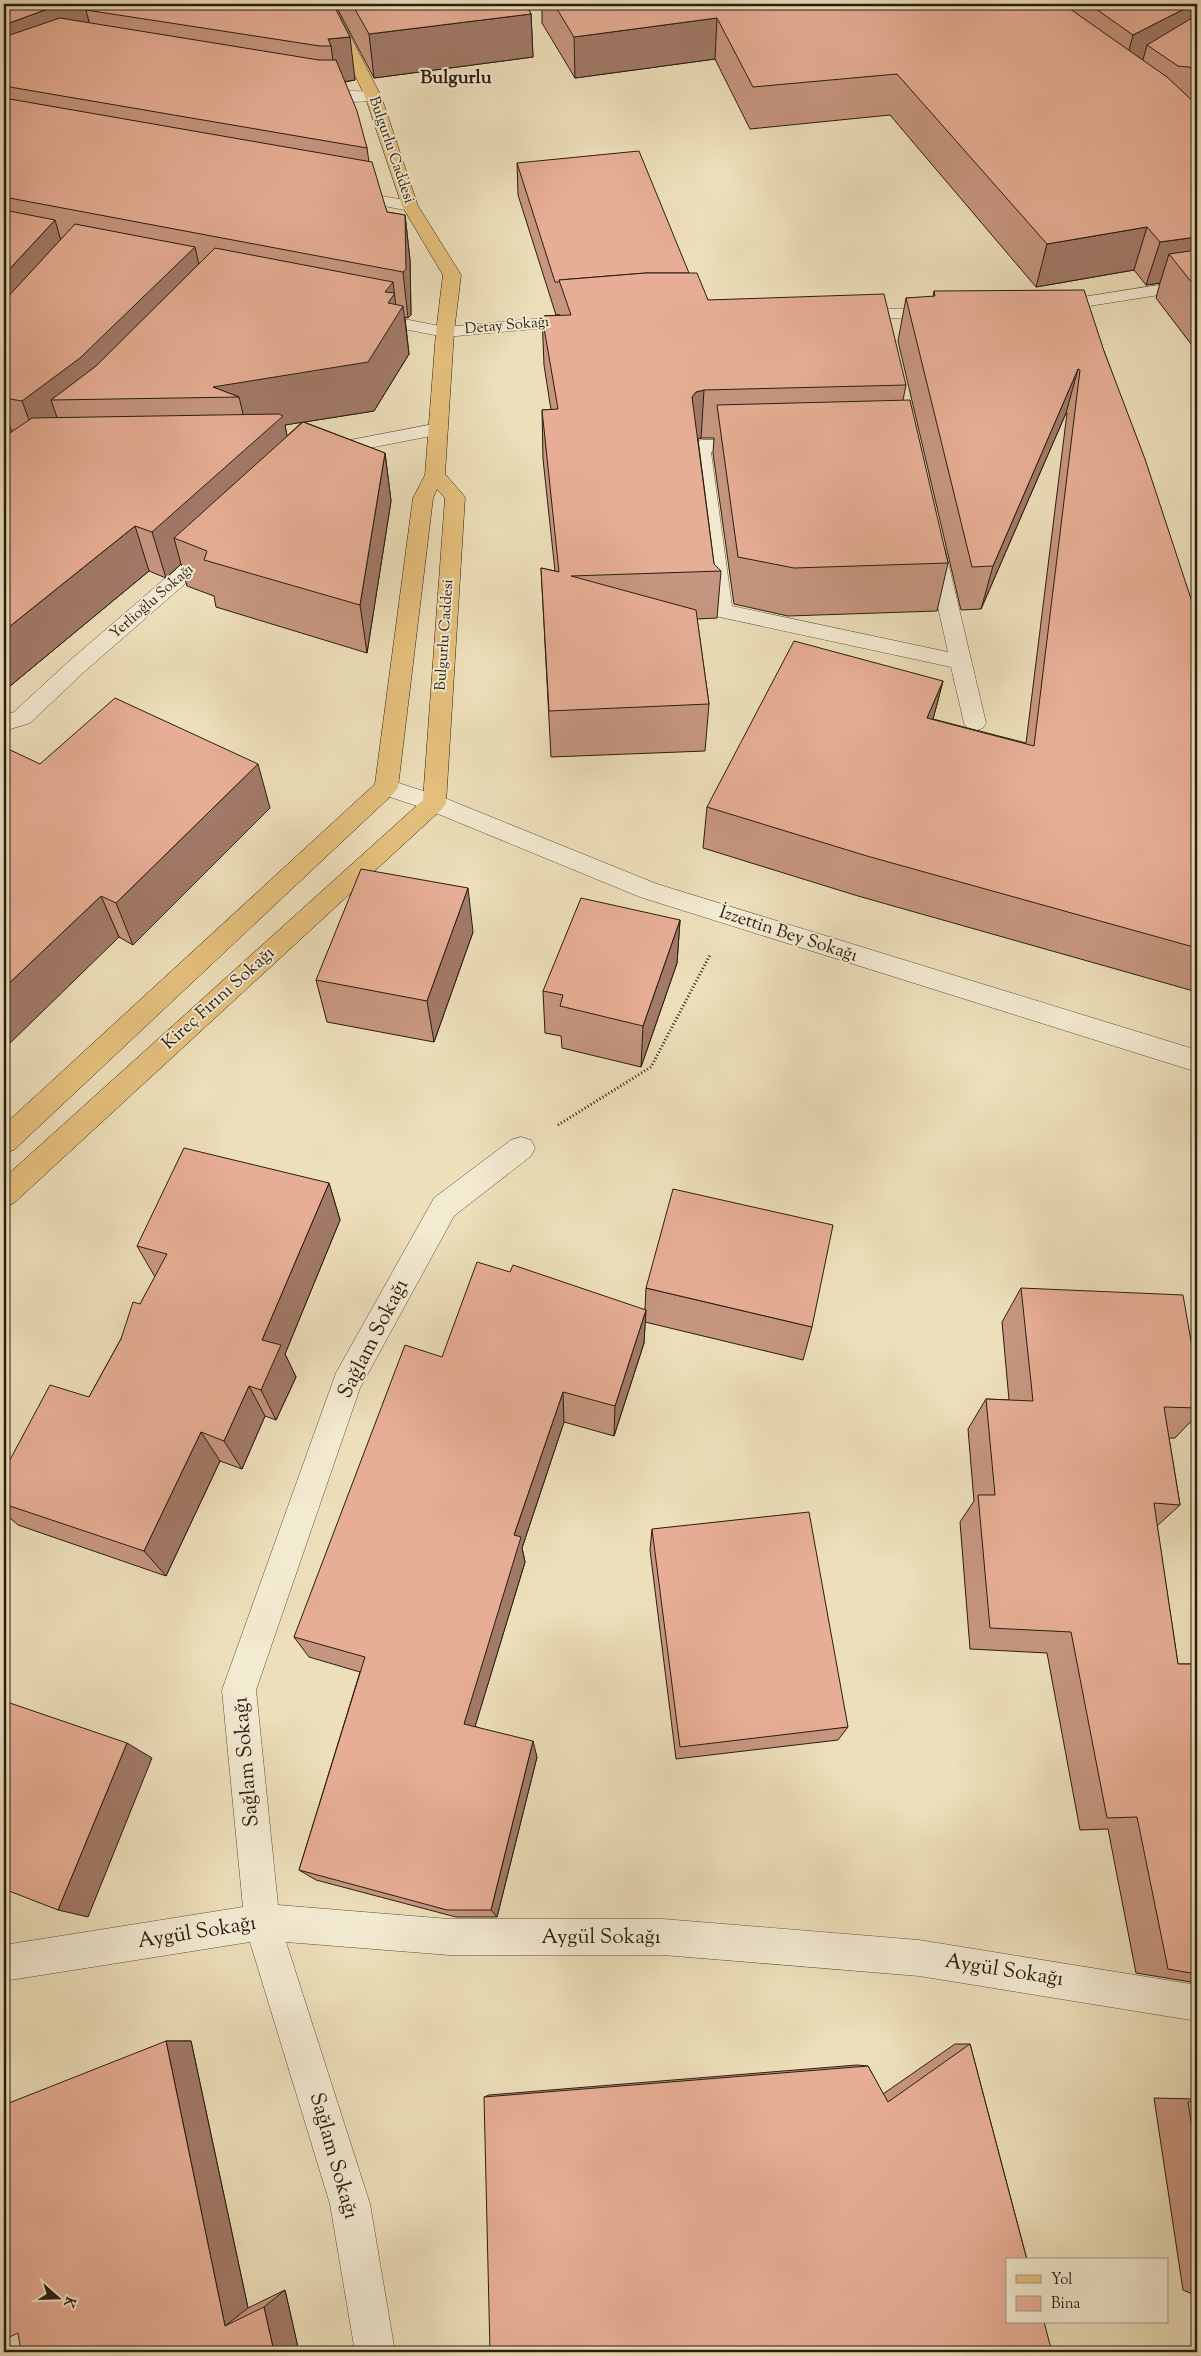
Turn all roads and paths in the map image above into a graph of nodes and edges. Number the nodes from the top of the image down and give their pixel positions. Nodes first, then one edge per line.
1 (327, 4) edge
2 (297, 92) edge
3 (373, 96) junction
4 (332, 192) edge
5 (410, 206) junction
6 (1197, 284) edge
7 (1037, 310) edge
8 (348, 313) edge
9 (832, 314) edge
10 (881, 314) junction
11 (959, 314) edge
12 (598, 318) edge
13 (445, 332) junction
14 (885, 333) edge
15 (439, 428) junction
16 (770, 444) edge
17 (311, 455) edge
18 (435, 475) junction
19 (929, 526) edge
20 (223, 539) edge
21 (960, 662) junction
22 (4, 723) edge
23 (975, 723) dead end
24 (386, 787) junction
25 (434, 802) junction
26 (730, 917) junction
27 (1197, 1061) edge
28 (4, 1142) edge
29 (521, 1148) joint
30 (4, 1194) edge
31 (262, 1922) junction
32 (4, 1963) edge
33 (1197, 2003) edge
34 (375, 2352) edge

1 - 3 main road, Bulgurlu Caddesi
2 - 3 street
3 - 5 main road, Bulgurlu Caddesi
4 - 5 street
5 - 13 main road, Bulgurlu Caddesi
6 - 7 street
8 - 13 street, Detay Sokağı
9 - 10 street
10 - 11 street
10 - 14 street
12 - 13 street, Detay Sokağı
13 - 15 main road, Bulgurlu Caddesi
15 - 17 street
15 - 18 main road, Bulgurlu Caddesi
16 - 21 street
18 - 24 main road, Bulgurlu Caddesi
18 - 25 main road, Bulgurlu Caddesi
19 - 21 street
20 - 22 street, Yerlioğlu Sokağı
21 - 23 street
24 - 25 street, İzzettin Bey Sokağı
24 - 28 main road
25 - 26 street, İzzettin Bey Sokağı
25 - 30 main road, Kireç Fırını Sokağı
26 - 27 street, İzzettin Bey Sokağı
26 - 29 path
29 - 31 street, Sağlam Sokağı
31 - 32 street, Aygül Sokağı
31 - 33 street, Aygül Sokağı
31 - 34 street, Sağlam Sokağı

